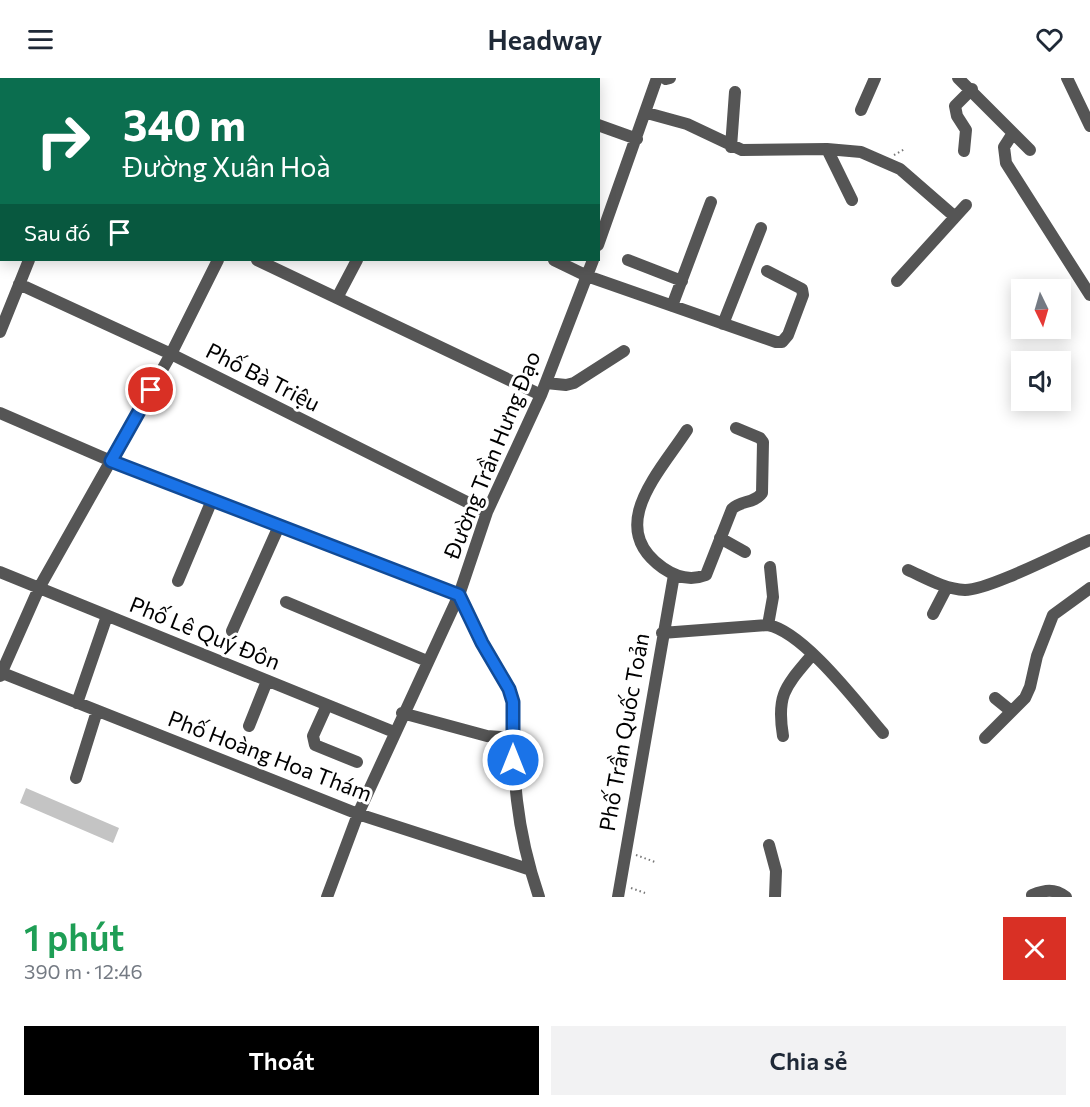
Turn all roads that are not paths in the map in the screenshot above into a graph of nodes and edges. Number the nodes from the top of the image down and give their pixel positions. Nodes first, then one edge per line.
1 (665, 78) edge
2 (875, 78) edge
3 (958, 78) edge
4 (1067, 78) edge
5 (972, 89) junction
6 (735, 92) dead end
7 (861, 110) dead end
8 (647, 113) junction
9 (600, 126) edge
10 (1090, 126) edge
11 (1013, 133) junction
12 (637, 139) junction
13 (730, 147) junction
14 (827, 149) junction
15 (1030, 150) dead end
16 (963, 151) dead end
17 (852, 200) dead end
18 (711, 202) dead end
19 (966, 205) dead end
20 (954, 216) junction
21 (760, 228) dead end
22 (600, 240) edge
23 (628, 260) dead end
24 (30, 261) edge
25 (218, 261) edge
26 (259, 261) edge
27 (356, 261) edge
28 (557, 261) edge
29 (593, 261) edge
30 (767, 272) dead end
31 (587, 276) junction
32 (681, 281) junction
33 (897, 281) dead end
34 (19, 284) junction
35 (1090, 295) edge
36 (337, 298) junction
37 (672, 306) junction
38 (723, 324) junction
39 (0, 332) edge
40 (624, 351) dead end
41 (171, 354) junction
42 (543, 389) junction
43 (0, 413) edge
44 (736, 428) dead end
45 (687, 430) dead end
46 (111, 461) junction
47 (212, 500) junction
48 (487, 512) junction
49 (279, 526) junction
50 (720, 538) junction
51 (1090, 540) edge
52 (745, 552) dead end
53 (770, 567) dead end
54 (908, 570) dead end
55 (0, 572) edge
56 (674, 575) junction
57 (178, 581) dead end
58 (947, 587) junction
59 (39, 588) junction
60 (1090, 588) edge
61 (459, 595) junction
62 (286, 602) dead end
63 (933, 614) dead end
64 (107, 616) junction
65 (768, 625) junction
66 (232, 631) dead end
67 (662, 633) junction
68 (812, 655) junction
69 (427, 661) junction
70 (1, 674) edge
71 (267, 681) junction
72 (995, 698) dead end
73 (77, 703) junction
74 (327, 705) junction
75 (97, 711) junction
76 (1011, 711) junction
77 (402, 713) junction
78 (249, 726) dead end
79 (394, 732) junction
80 (883, 733) dead end
81 (783, 736) dead end
82 (513, 738) junction
83 (985, 738) dead end
84 (357, 762) dead end
85 (76, 778) dead end
86 (358, 814) junction
87 (769, 845) dead end
88 (528, 869) junction
89 (619, 891) edge
90 (1032, 895) dead end
91 (327, 897) edge
92 (539, 897) edge
93 (775, 897) edge
94 (1066, 897) edge

1 - 8 street
2 - 7 street
3 - 5 street
4 - 10 street
5 - 11 street
5 - 16 street
6 - 13 street
8 - 12 street
8 - 13 street
9 - 12 street
11 - 15 street
11 - 35 street
12 - 22 street
13 - 14 street
14 - 17 street
14 - 20 street
18 - 32 street
19 - 20 street
20 - 33 street
21 - 38 street
23 - 32 street
24 - 34 street
25 - 41 street
26 - 36 street
27 - 36 street
28 - 31 street
29 - 31 street, Đường Trần Hưng Đạo
30 - 38 street
31 - 37 street
31 - 42 street, Đường Trần Hưng Đạo
32 - 37 street
34 - 39 street
34 - 41 street, Phố Bà Triệu
36 - 42 street
37 - 38 street
40 - 42 street
41 - 46 street
41 - 48 street, Phố Bà Triệu
42 - 48 street, Đường Trần Hưng Đạo
43 - 46 street
44 - 50 street
45 - 56 street
46 - 47 street
46 - 59 street
47 - 49 street
47 - 57 street
48 - 61 street, Đường Trần Hưng Đạo
49 - 61 street
49 - 66 street
50 - 52 street
50 - 56 street
51 - 58 street
53 - 65 street
54 - 58 street
55 - 59 street, Phố Lê Quý Đôn
56 - 67 street, Phố Trần Quốc Toản
58 - 63 street
59 - 64 street, Phố Lê Quý Đôn
59 - 70 street
60 - 76 street
61 - 69 street, Đường Trần Hưng Đạo
61 - 82 street
62 - 69 street
64 - 71 street, Phố Lê Quý Đôn
64 - 73 street
65 - 67 street
65 - 68 street
67 - 89 street, Phố Trần Quốc Toản
68 - 80 street
68 - 81 street
69 - 77 street, Đường Trần Hưng Đạo
70 - 73 street, Phố Hoàng Hoa Thám
71 - 74 street, Phố Lê Quý Đôn
71 - 78 street
72 - 76 street
73 - 75 street, Phố Hoàng Hoa Thám
74 - 79 street, Phố Lê Quý Đôn
74 - 84 street
75 - 85 street
75 - 86 street, Phố Hoàng Hoa Thám
76 - 83 street
77 - 79 street, Đường Trần Hưng Đạo
77 - 82 street
79 - 86 street, Đường Trần Hưng Đạo
82 - 88 street
86 - 88 street, Phố Hoàng Hoa Thám
86 - 91 street, Đường Trần Hưng Đạo
87 - 93 street
88 - 92 street
90 - 94 street

